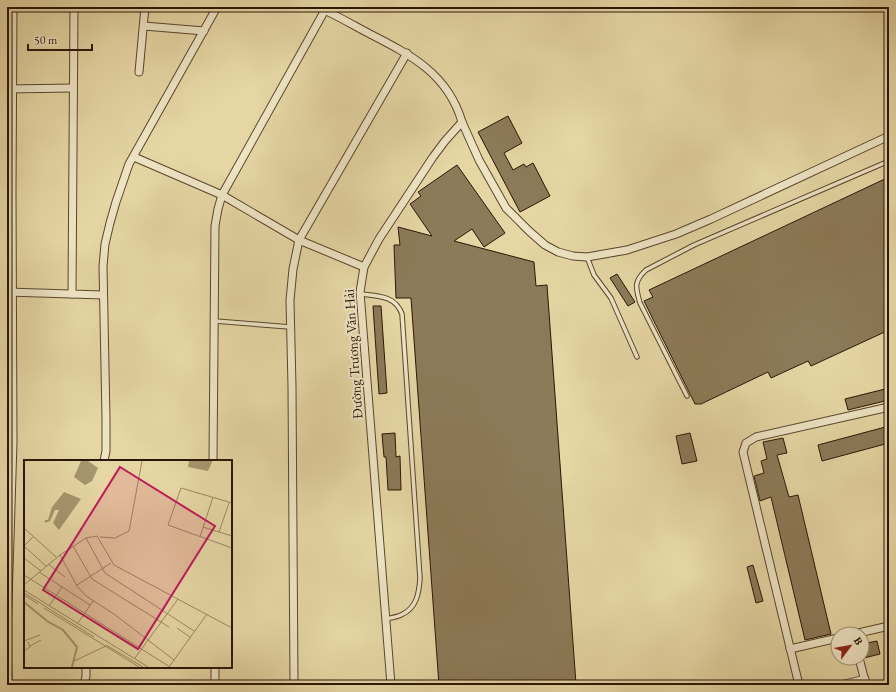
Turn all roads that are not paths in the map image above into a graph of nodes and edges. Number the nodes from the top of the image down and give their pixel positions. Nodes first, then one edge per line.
1 (13, 7) edge
2 (74, 7) edge
3 (145, 7) edge
4 (217, 7) edge
5 (321, 9) edge
6 (144, 26) junction
7 (204, 31) junction
8 (407, 53) junction
9 (139, 72) dead end
10 (73, 88) junction
11 (10, 90) edge
12 (462, 122) junction
13 (889, 136) edge
14 (134, 157) junction
15 (889, 161) edge
16 (222, 195) junction
17 (299, 240) junction
18 (587, 257) junction
19 (364, 267) junction
20 (10, 292) edge
21 (72, 294) junction
22 (361, 294) junction
23 (103, 295) junction
24 (214, 321) junction
25 (290, 328) junction
26 (637, 357) dead end
27 (686, 396) dead end
28 (889, 407) edge
29 (104, 460) edge
30 (213, 460) edge
31 (9, 496) edge
32 (386, 619) junction
33 (889, 626) edge
34 (870, 630) edge
35 (830, 640) edge
36 (790, 649) junction
37 (861, 666) edge
38 (86, 668) edge
39 (215, 668) edge
40 (865, 682) edge
41 (8, 685) edge
42 (84, 685) edge
43 (215, 685) edge
44 (294, 685) edge
45 (391, 685) edge
46 (799, 685) edge
47 (841, 685) edge

1 - 11 street
2 - 10 street
3 - 6 street
4 - 7 street
5 - 8 street
5 - 16 street
6 - 7 street
6 - 9 street
7 - 14 street
8 - 12 street
8 - 17 street
10 - 11 street
10 - 21 street
11 - 20 street
12 - 18 street
12 - 19 street, Đường Trương Văn Hải
13 - 18 street
14 - 16 street
14 - 23 street
15 - 27 lane
16 - 17 street
16 - 24 street
17 - 19 street
17 - 25 street
18 - 26 lane
19 - 22 street, Đường Trương Văn Hải
20 - 21 street
20 - 31 street
21 - 23 street
22 - 32 street, Đường Trương Văn Hải
22 - 32 lane
23 - 29 street
24 - 25 lane
24 - 30 street
25 - 44 street
28 - 36 street
31 - 41 street
32 - 45 street, Đường Trương Văn Hải
33 - 34 street
35 - 36 street
36 - 46 street
37 - 40 street
38 - 42 street
39 - 43 street
40 - 47 street

